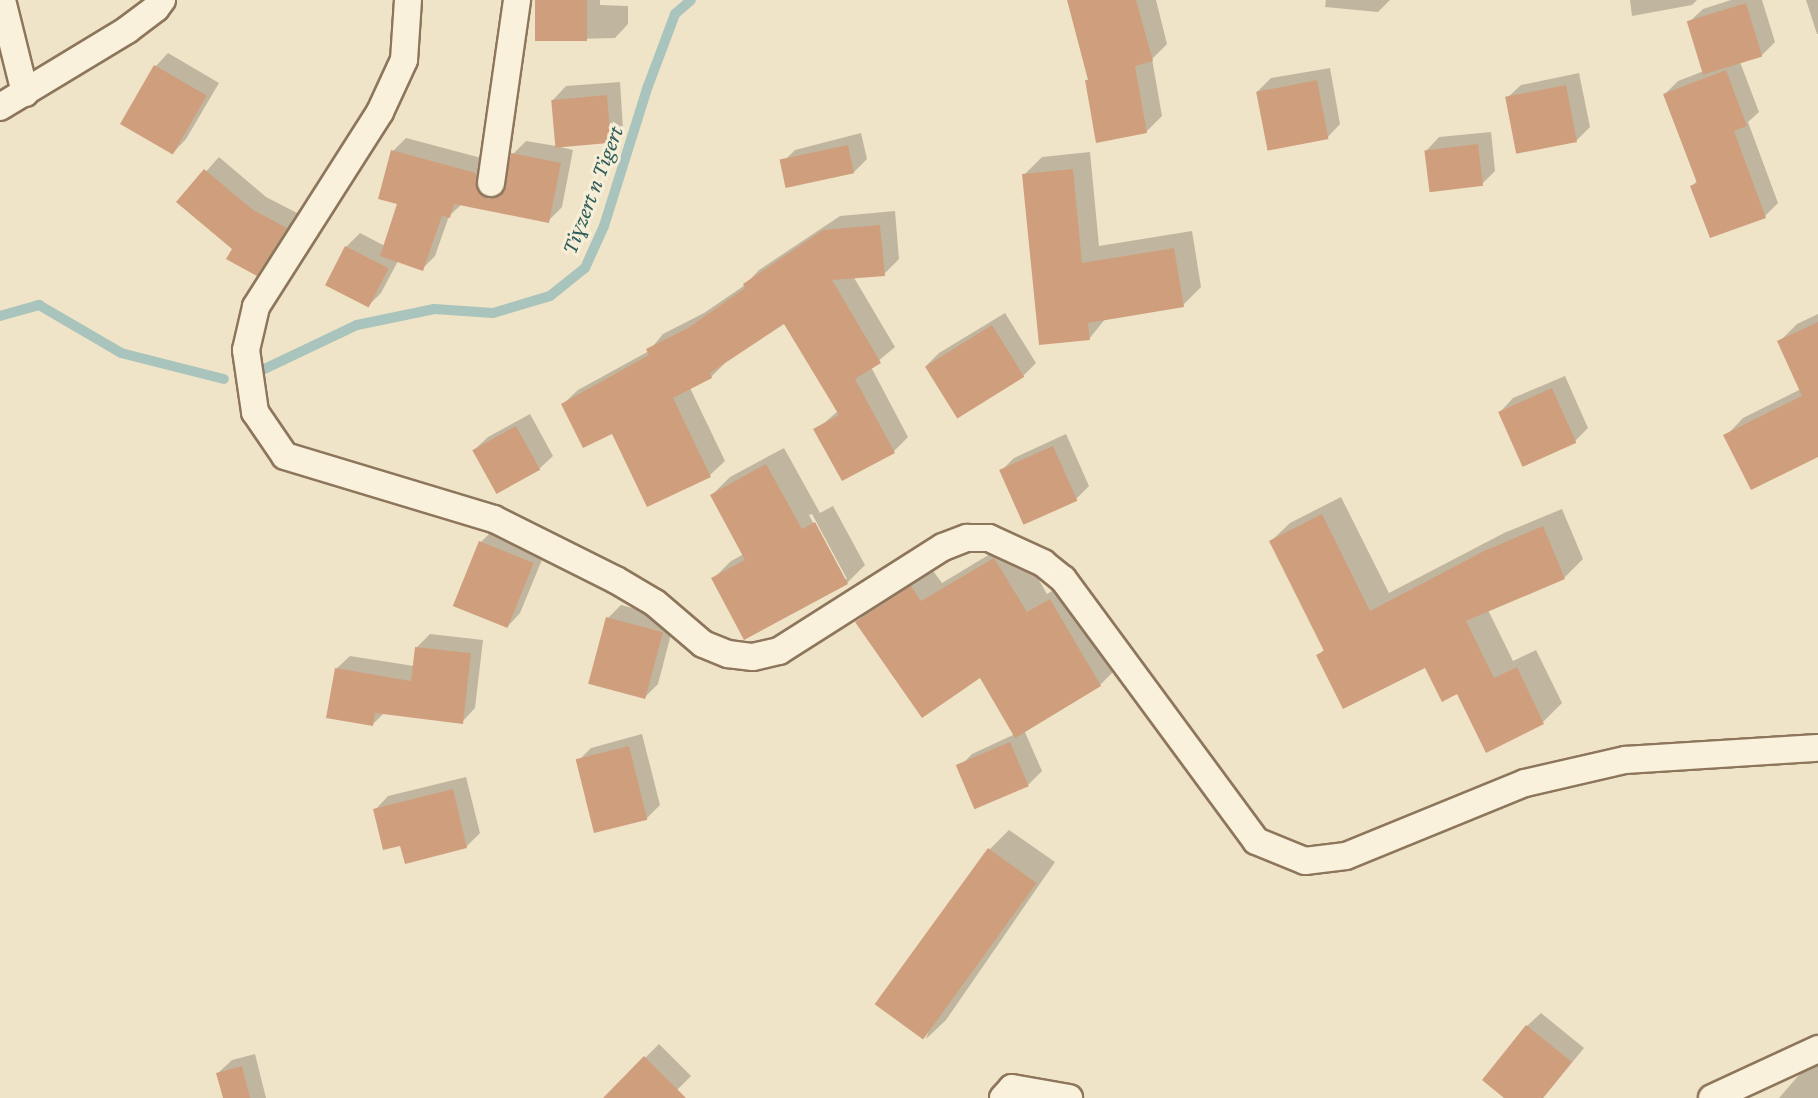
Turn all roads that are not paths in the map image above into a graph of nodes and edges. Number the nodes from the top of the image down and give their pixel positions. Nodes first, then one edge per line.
1 (2, 0) edge
2 (162, 0) edge
3 (408, 0) edge
4 (517, 0) edge
5 (25, 93) junction
6 (0, 107) edge
7 (491, 183) dead end
8 (1818, 748) edge
9 (1818, 1049) edge
10 (1003, 1098) edge
11 (1069, 1098) edge
12 (1712, 1098) edge

1 - 5 street
2 - 5 street
3 - 8 street
4 - 7 street
5 - 6 street
9 - 12 street
10 - 11 street

